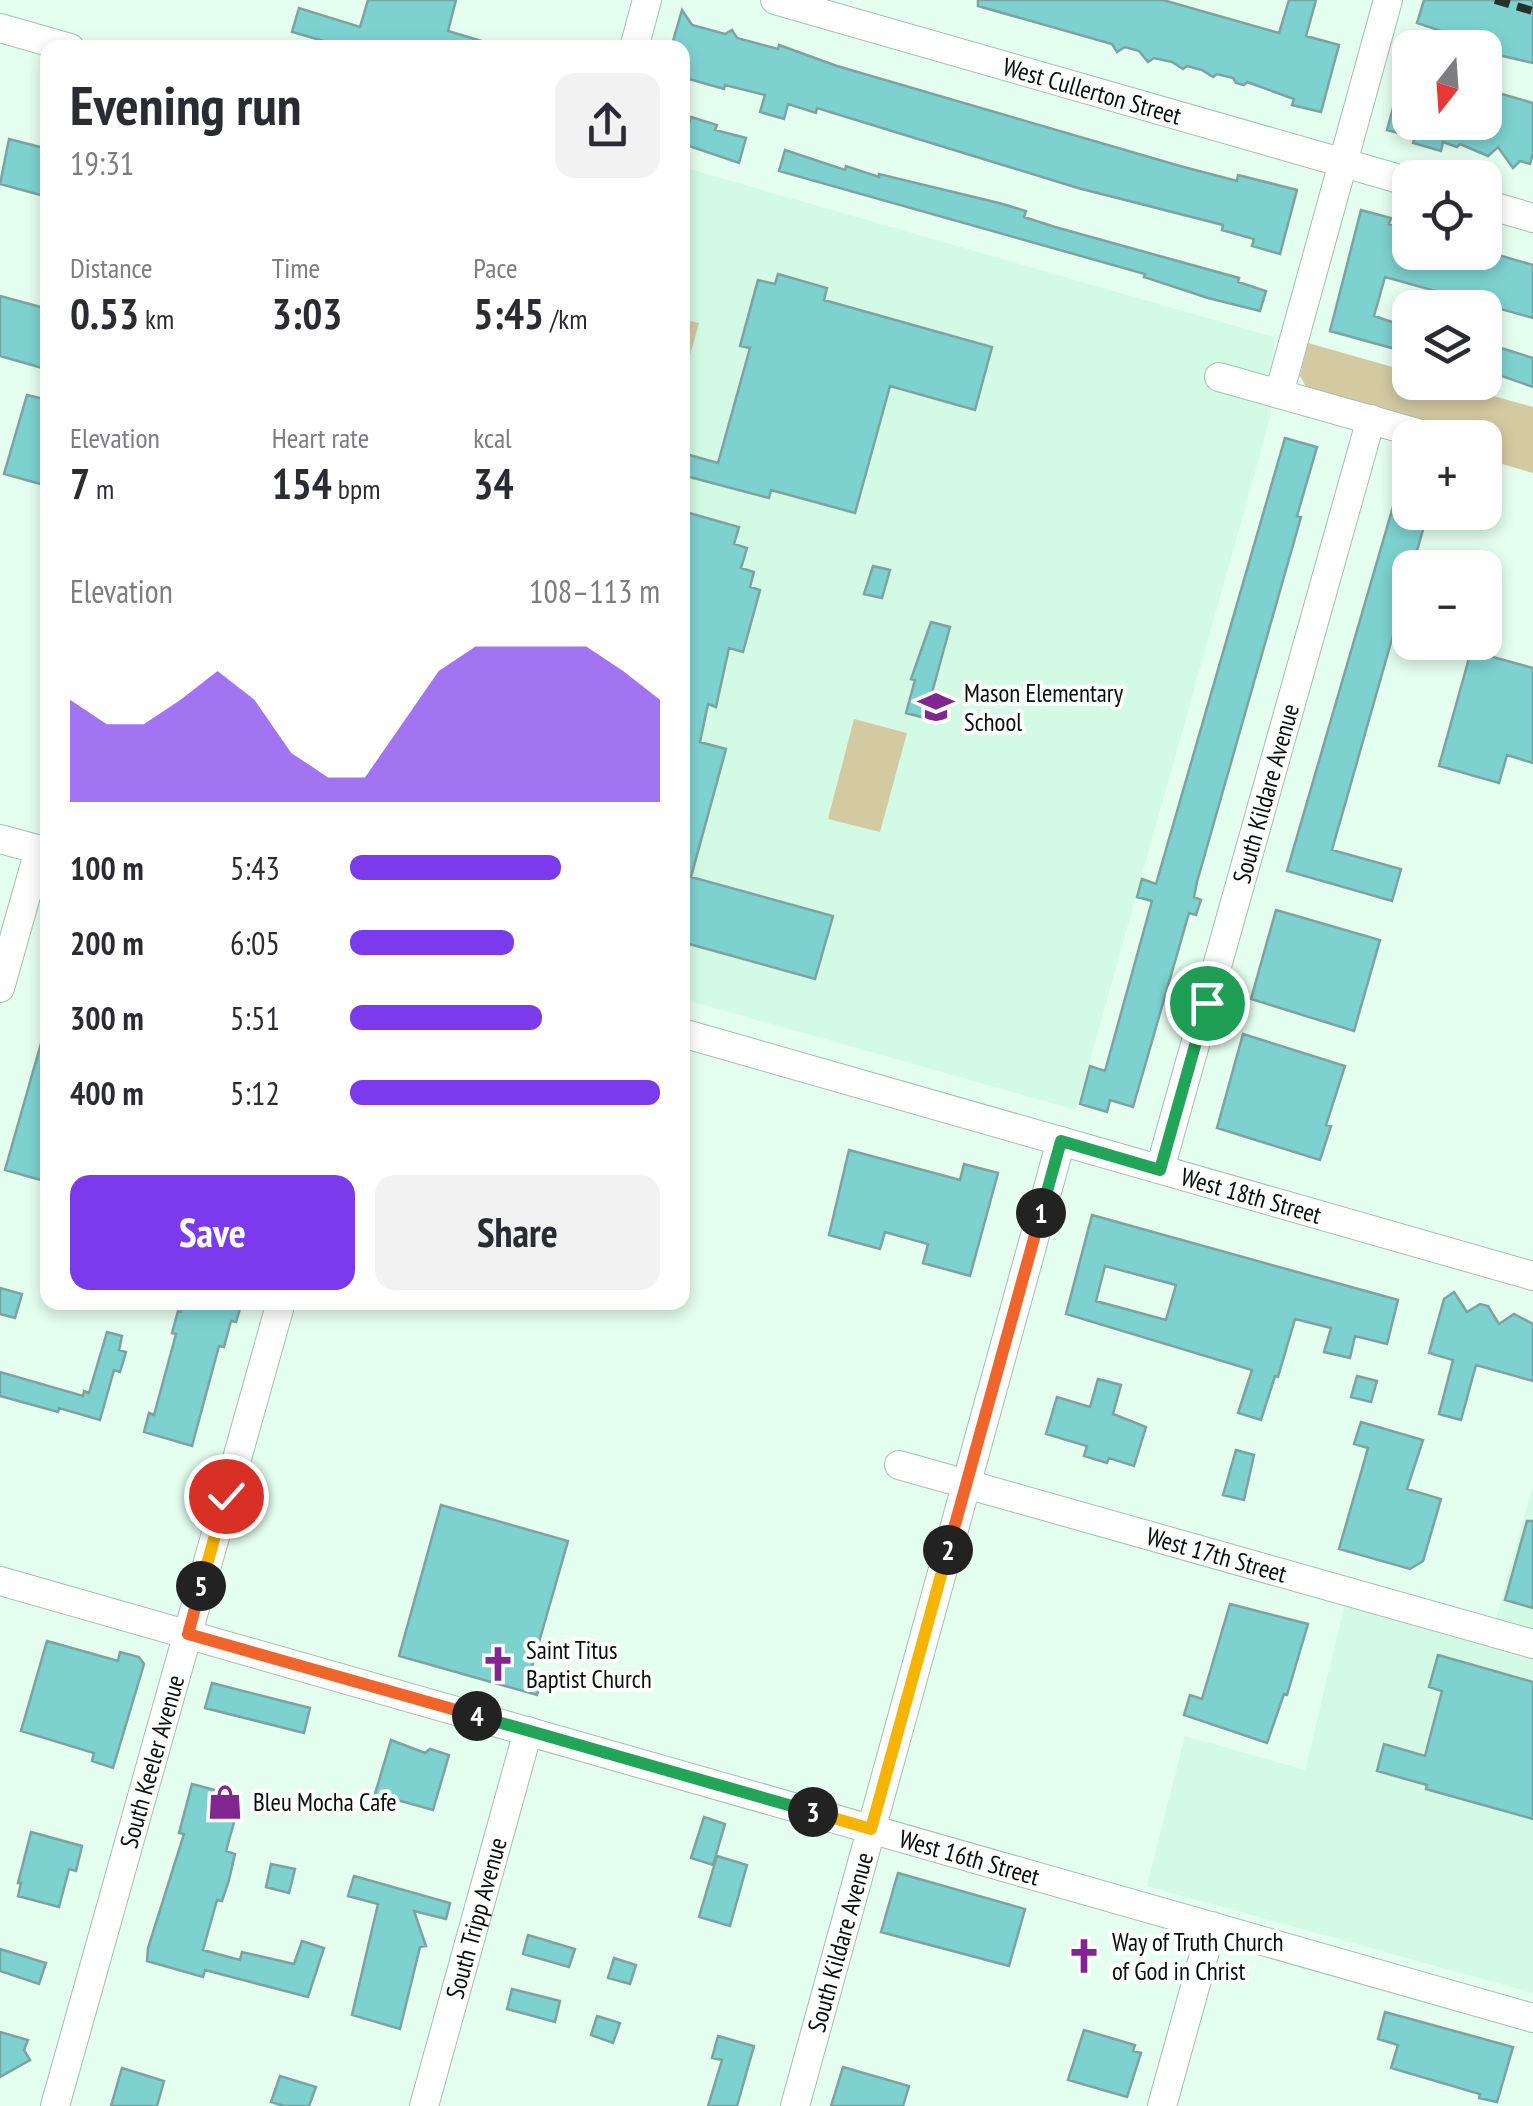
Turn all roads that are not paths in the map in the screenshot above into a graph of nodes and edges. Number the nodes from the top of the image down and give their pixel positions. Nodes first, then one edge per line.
1 (647, 0) edge
2 (775, 0) edge
3 (1388, 0) edge
4 (0, 28) edge
5 (42, 40) edge
6 (636, 40) edge
7 (1342, 163) junction
8 (1392, 177) edge
9 (1502, 209) edge
10 (1533, 218) edge
11 (1218, 377) dead end
12 (1279, 394) junction
13 (1371, 419) junction
14 (1392, 425) edge
15 (0, 839) edge
16 (40, 850) edge
17 (40, 861) edge
18 (0, 988) edge
19 (690, 1036) edge
20 (1061, 1141) junction
21 (1160, 1170) junction
22 (1533, 1276) edge
23 (279, 1310) edge
24 (899, 1465) dead end
25 (966, 1484) junction
26 (0, 1581) edge
27 (188, 1634) junction
28 (1533, 1644) edge
29 (528, 1731) junction
30 (871, 1829) junction
31 (1212, 1926) junction
32 (1533, 2018) edge
33 (55, 2106) edge
34 (424, 2106) edge
35 (795, 2106) edge
36 (1162, 2106) edge

1 - 6 street
2 - 7 street, West Cullerton Street
3 - 7 street
4 - 5 street
7 - 8 street, West Cullerton Street
7 - 12 street
9 - 10 street
11 - 12 street
12 - 13 street
13 - 14 street
13 - 21 street, South Kildare Avenue
15 - 16 street
17 - 18 street
19 - 20 street, West 18th Street
20 - 21 street, West 18th Street
20 - 25 street, South Kildare Avenue
21 - 22 street, West 18th Street
23 - 27 street, South Keeler Avenue
24 - 25 street, West 17th Street
25 - 28 street, West 17th Street
25 - 30 street, South Kildare Avenue
26 - 27 street, West 16th Street
27 - 29 street, West 16th Street
27 - 33 street, South Keeler Avenue
29 - 30 street, West 16th Street
29 - 34 street, South Tripp Avenue
30 - 31 street, West 16th Street
30 - 35 street, South Kildare Avenue
31 - 32 street, West 16th Street
31 - 36 street

